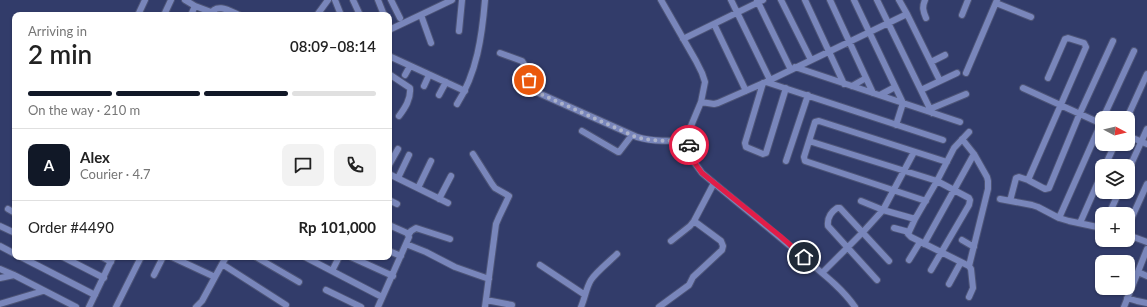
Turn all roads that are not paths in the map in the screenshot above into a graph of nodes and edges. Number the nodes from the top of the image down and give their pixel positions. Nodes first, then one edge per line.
1 (145, 0) edge
2 (171, 0) edge
3 (185, 0) edge
4 (328, 0) edge
5 (335, 0) edge
6 (353, 0) edge
7 (378, 0) edge
8 (391, 0) edge
9 (452, 0) edge
10 (462, 0) edge
11 (486, 0) edge
12 (660, 0) edge
13 (731, 0) edge
14 (781, 0) edge
15 (805, 0) edge
16 (830, 0) edge
17 (854, 0) edge
18 (877, 0) edge
19 (899, 0) edge
20 (925, 0) edge
21 (968, 0) edge
22 (444, 1) edge
23 (760, 1) edge
24 (997, 2) edge
25 (195, 6) junction
26 (139, 12) edge
27 (165, 12) edge
28 (192, 12) edge
29 (206, 12) edge
30 (213, 12) edge
31 (232, 12) edge
32 (319, 12) edge
33 (340, 12) edge
34 (359, 12) edge
35 (383, 12) edge
36 (737, 13) junction
37 (907, 14) junction
38 (421, 15) junction
39 (962, 15) dead end
40 (1030, 17) dead end
41 (400, 18) dead end
42 (926, 18) dead end
43 (888, 23) junction
44 (714, 24) junction
45 (392, 28) edge
46 (459, 31) dead end
47 (869, 32) junction
48 (683, 39) junction
49 (850, 41) junction
50 (1113, 41) dead end
51 (431, 44) dead end
52 (830, 51) junction
53 (1134, 51) dead end
54 (500, 53) dead end
55 (945, 55) dead end
56 (392, 57) edge
57 (811, 60) junction
58 (931, 62) junction
59 (410, 66) junction
60 (793, 68) junction
61 (957, 73) dead end
62 (966, 73) dead end
63 (1147, 74) edge
64 (405, 75) dead end
65 (429, 75) junction
66 (392, 76) edge
67 (866, 78) junction
68 (1048, 78) dead end
69 (766, 81) junction
70 (940, 81) junction
71 (446, 82) junction
72 (844, 84) junction
73 (424, 86) dead end
74 (852, 86) junction
75 (895, 87) junction
76 (786, 88) junction
77 (1023, 88) dead end
78 (921, 90) junction
79 (465, 91) junction
80 (746, 91) junction
81 (873, 93) junction
82 (966, 94) dead end
83 (439, 95) dead end
84 (808, 95) junction
85 (880, 96) junction
86 (701, 102) junction
87 (903, 103) junction
88 (457, 104) dead end
89 (1060, 104) junction
90 (931, 111) junction
91 (1107, 111) edge
92 (1130, 111) edge
93 (1080, 114) junction
94 (399, 116) dead end
95 (1095, 119) edge
96 (960, 122) dead end
97 (896, 124) junction
98 (1147, 129) edge
99 (582, 131) dead end
100 (969, 132) dead end
101 (632, 135) junction
102 (1095, 137) edge
103 (962, 139) junction
104 (689, 140) junction
105 (943, 140) dead end
106 (809, 141) junction
107 (1144, 143) edge
108 (398, 149) dead end
109 (914, 152) junction
110 (473, 154) dead end
111 (974, 154) junction
112 (409, 155) dead end
113 (1135, 159) edge
114 (392, 160) edge
115 (786, 161) dead end
116 (431, 162) dead end
117 (947, 162) junction
118 (904, 171) junction
119 (392, 175) edge
120 (451, 176) dead end
121 (398, 178) junction
122 (1028, 180) junction
123 (937, 181) junction
124 (714, 183) junction
125 (1147, 184) edge
126 (418, 188) junction
127 (1095, 189) edge
128 (954, 190) junction
129 (894, 191) junction
130 (439, 199) junction
131 (1000, 199) dead end
132 (862, 201) dead end
133 (926, 201) junction
134 (1010, 201) junction
135 (392, 202) edge
136 (448, 203) dead end
137 (397, 204) dead end
138 (8, 209) dead end
139 (883, 210) junction
140 (12, 211) edge
141 (1135, 211) edge
142 (1059, 218) junction
143 (915, 219) junction
144 (694, 221) junction
145 (1080, 223) junction
146 (0, 226) edge
147 (392, 226) edge
148 (1095, 226) edge
149 (894, 228) dead end
150 (12, 232) edge
151 (863, 232) junction
152 (909, 232) junction
153 (409, 234) junction
154 (1135, 238) edge
155 (450, 239) dead end
156 (962, 240) dead end
157 (671, 241) dead end
158 (1147, 242) edge
159 (922, 243) junction
160 (406, 244) junction
161 (0, 246) edge
162 (974, 247) junction
163 (847, 248) junction
164 (1147, 250) edge
165 (12, 252) edge
166 (392, 252) edge
167 (942, 253) junction
168 (617, 254) dead end
169 (401, 256) junction
170 (27, 260) edge
171 (69, 260) edge
172 (112, 260) edge
173 (140, 260) edge
174 (162, 260) edge
175 (178, 260) edge
176 (224, 260) edge
177 (261, 260) edge
178 (311, 260) edge
179 (338, 260) edge
180 (358, 260) edge
181 (909, 260) dead end
182 (889, 261) dead end
183 (961, 262) junction
184 (222, 264) junction
185 (540, 265) dead end
186 (969, 266) junction
187 (0, 269) edge
188 (931, 270) dead end
189 (332, 271) junction
190 (822, 273) junction
191 (1142, 274) edge
192 (14, 275) junction
193 (154, 275) dead end
194 (393, 276) junction
195 (215, 277) junction
196 (0, 278) edge
197 (104, 278) junction
198 (489, 279) junction
199 (877, 280) dead end
200 (299, 282) dead end
201 (949, 284) dead end
202 (326, 290) dead end
203 (43, 291) junction
204 (95, 294) junction
205 (585, 295) junction
206 (382, 297) junction
207 (968, 297) dead end
208 (1130, 299) junction
209 (486, 300) junction
210 (68, 303) junction
211 (1147, 303) edge
212 (0, 304) edge
213 (286, 305) dead end
214 (350, 305) edge
215 (512, 305) dead end
216 (60, 307) edge
217 (76, 307) edge
218 (89, 307) edge
219 (116, 307) edge
220 (196, 307) edge
221 (361, 307) edge
222 (378, 307) edge
223 (485, 307) edge
224 (581, 307) edge
225 (659, 307) edge
226 (855, 307) edge
227 (1124, 307) edge

1 - 26 street
2 - 27 street
3 - 25 street
4 - 32 street
5 - 33 street
6 - 34 street
7 - 35 street
8 - 41 street
9 - 22 street
10 - 46 street
11 - 79 street
12 - 48 street
13 - 36 street
14 - 57 street
15 - 52 street
16 - 49 street
17 - 47 street
18 - 43 street
19 - 37 street
20 - 42 street
21 - 39 street
22 - 38 street
23 - 36 street
23 - 60 street
24 - 40 street
24 - 62 street
25 - 28 street
25 - 29 street
30 - 31 street
36 - 44 street
36 - 69 street
37 - 43 street
37 - 58 street
38 - 45 street
38 - 51 street
43 - 47 street
43 - 78 street
44 - 48 street
44 - 80 street
47 - 49 street
47 - 75 street
48 - 86 street
49 - 52 street
49 - 67 street
50 - 93 street
52 - 57 street
52 - 72 street
53 - 91 street
54 - 101 street
55 - 58 street
56 - 59 street
57 - 60 street
58 - 70 street
59 - 64 street
59 - 65 street
60 - 69 street
60 - 72 street
61 - 70 street
63 - 92 street
65 - 71 street
65 - 73 street
66 - 94 street
67 - 74 street
67 - 81 street
68 - 89 street
69 - 76 street
69 - 76 street
69 - 80 street
70 - 78 street
71 - 79 street
71 - 83 street
72 - 74 street
74 - 81 street
75 - 85 street
75 - 87 street
76 - 84 street
77 - 89 street
78 - 90 street
79 - 88 street
80 - 86 street
81 - 85 street
82 - 90 street
84 - 97 street
84 - 115 street
85 - 87 street
86 - 104 street
87 - 90 street
87 - 97 street
89 - 93 street
89 - 122 street
90 - 96 street
93 - 95 street
93 - 122 street
97 - 105 street
98 - 107 street
99 - 101 street
100 - 103 street
101 - 104 street
102 - 142 street
103 - 111 street
103 - 117 street
104 - 124 street
106 - 109 street
106 - 118 street
106 - 129 street
107 - 113 street
108 - 114 street
109 - 117 street
109 - 118 street
110 - 198 street
111 - 128 street
111 - 162 street
112 - 121 street
116 - 126 street
117 - 123 street
118 - 123 street
118 - 129 street
119 - 121 street
120 - 130 street
121 - 126 street
122 - 134 street
123 - 128 street
123 - 133 street
124 - 144 street
124 - 190 street
125 - 141 street
126 - 130 street
127 - 145 street
128 - 159 street
128 - 167 street
129 - 133 street
129 - 139 street
130 - 136 street
131 - 134 street
132 - 139 street
133 - 143 street
134 - 142 street
135 - 137 street
138 - 140 street
139 - 143 street
139 - 151 street
142 - 145 street
143 - 152 street
144 - 157 street
144 - 225 street
145 - 148 street
146 - 150 street
147 - 153 street
149 - 152 street
151 - 163 street
151 - 163 street
151 - 182 street
152 - 159 street
153 - 155 street
153 - 160 street
154 - 158 street
156 - 162 street
159 - 167 street
159 - 181 street
160 - 169 street
160 - 198 street
161 - 165 street
162 - 186 street
163 - 190 street
163 - 199 street
164 - 191 street
166 - 169 street
167 - 183 street
167 - 188 street
168 - 205 street
169 - 194 street
170 - 204 street
171 - 197 street
172 - 197 street
173 - 219 street
174 - 193 street
175 - 195 street
176 - 184 street
177 - 200 street
178 - 189 street
179 - 189 street
180 - 194 street
183 - 186 street
183 - 201 street
184 - 195 street
184 - 213 street
185 - 205 street
186 - 207 street
187 - 192 street
189 - 206 street
190 - 226 street
191 - 208 street
192 - 196 street
192 - 203 street
194 - 206 street
195 - 220 street
197 - 204 street
198 - 209 street
202 - 214 street
203 - 210 street
203 - 212 street
204 - 218 street
205 - 224 street
206 - 222 street
208 - 211 street
208 - 227 street
209 - 215 street
209 - 223 street
210 - 216 street
210 - 217 street
214 - 221 street

